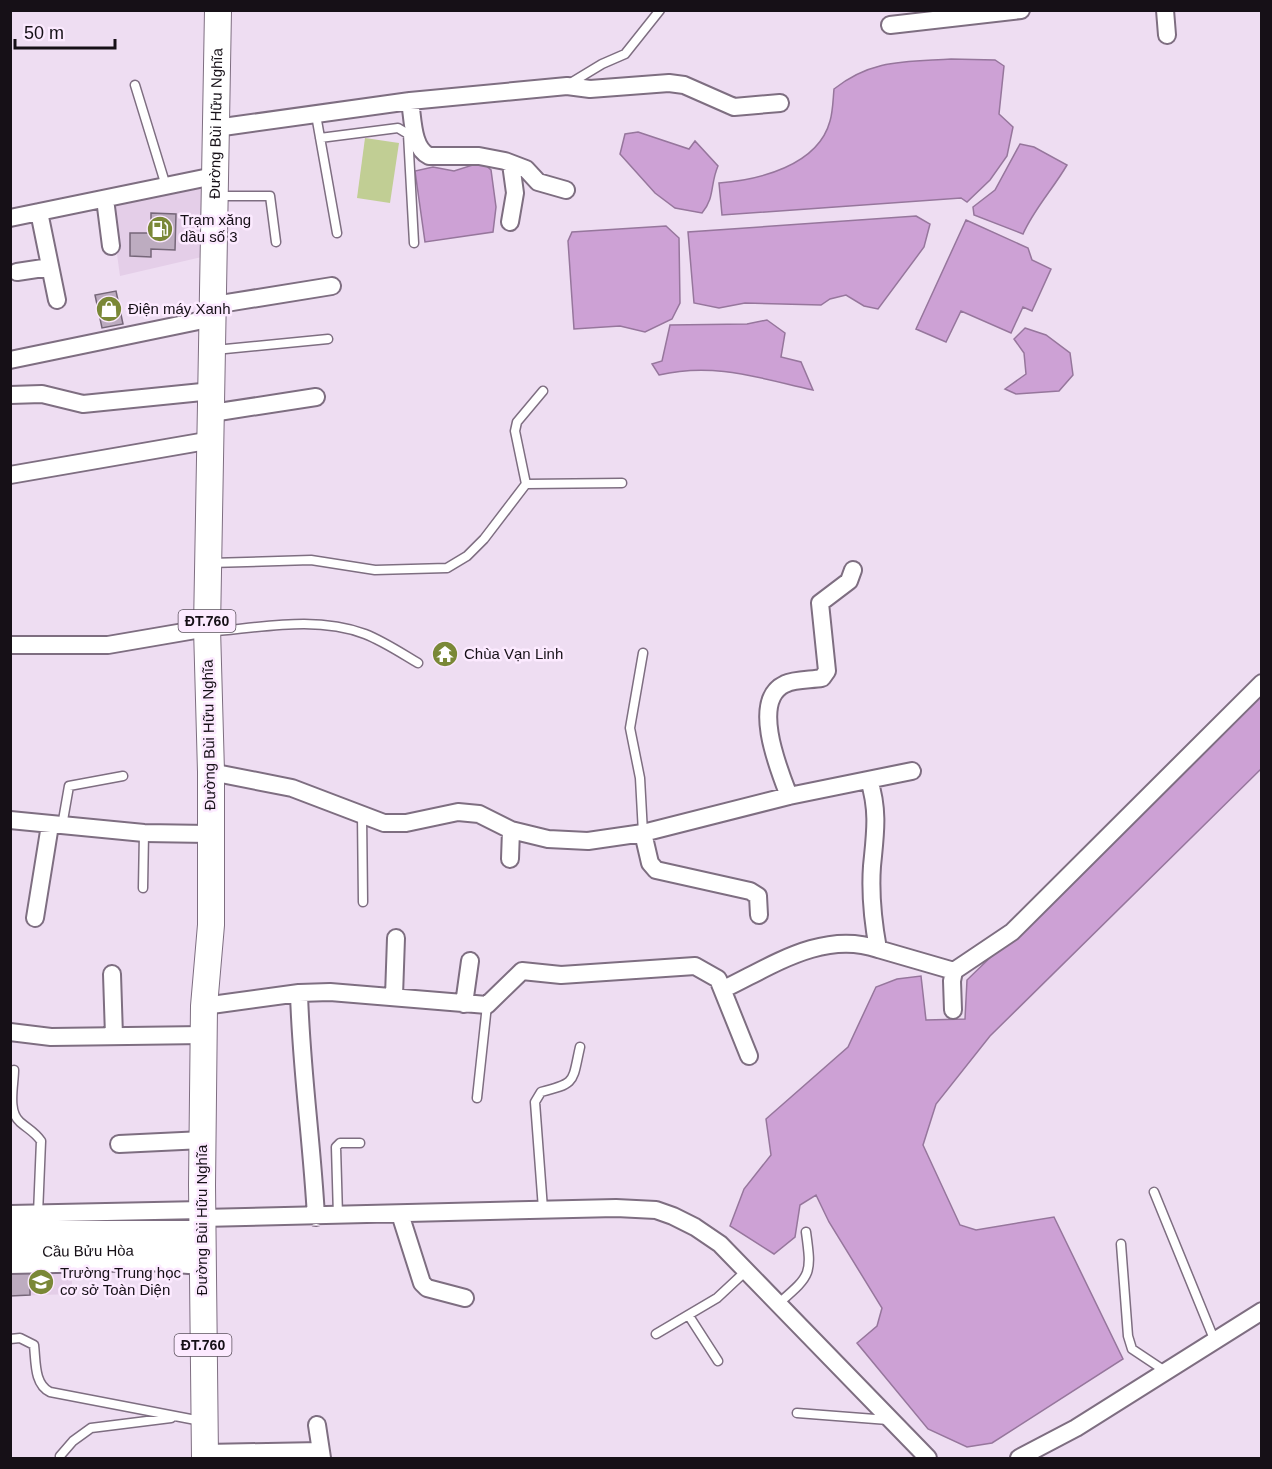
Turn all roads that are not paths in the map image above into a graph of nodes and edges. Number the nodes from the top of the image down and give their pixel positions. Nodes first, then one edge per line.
1 (218, 10) edge
2 (660, 10) edge
3 (1021, 10) edge
4 (1164, 10) edge
5 (924, 16) edge
6 (890, 25) dead end
7 (1167, 35) dead end
8 (135, 85) dead end
9 (567, 86) junction
10 (410, 101) junction
11 (780, 103) dead end
12 (316, 115) junction
13 (216, 128) junction
14 (320, 138) junction
15 (512, 164) junction
16 (215, 186) junction
17 (166, 187) junction
18 (566, 190) dead end
19 (105, 199) junction
20 (39, 212) junction
21 (10, 218) edge
22 (510, 222) dead end
23 (337, 233) dead end
24 (276, 242) dead end
25 (414, 243) dead end
26 (111, 246) dead end
27 (50, 267) junction
28 (17, 272) dead end
29 (332, 286) dead end
30 (57, 300) dead end
31 (213, 311) junction
32 (328, 339) dead end
33 (213, 351) junction
34 (10, 360) edge
35 (543, 391) dead end
36 (10, 395) edge
37 (316, 397) dead end
38 (212, 402) junction
39 (212, 440) junction
40 (10, 475) edge
41 (622, 483) dead end
42 (526, 484) junction
43 (210, 562) junction
44 (854, 570) dead end
45 (207, 630) junction
46 (10, 645) edge
47 (643, 653) dead end
48 (418, 663) dead end
49 (1262, 682) edge
50 (912, 771) dead end
51 (211, 772) junction
52 (123, 776) dead end
53 (869, 780) junction
54 (789, 796) junction
55 (362, 815) junction
56 (10, 820) edge
57 (56, 826) junction
58 (511, 830) junction
59 (144, 833) junction
60 (643, 833) junction
61 (209, 834) junction
62 (510, 859) dead end
63 (143, 888) dead end
64 (363, 902) dead end
65 (759, 915) dead end
66 (35, 918) dead end
67 (396, 938) dead end
68 (878, 949) junction
69 (470, 961) dead end
70 (954, 971) junction
71 (112, 974) dead end
72 (724, 989) junction
73 (299, 993) junction
74 (394, 996) junction
75 (464, 1004) junction
76 (487, 1005) junction
77 (204, 1006) junction
78 (953, 1010) dead end
79 (10, 1032) edge
80 (204, 1035) junction
81 (114, 1036) junction
82 (580, 1047) dead end
83 (749, 1056) dead end
84 (14, 1070) dead end
85 (477, 1098) dead end
86 (203, 1140) junction
87 (360, 1143) dead end
88 (119, 1144) dead end
89 (1154, 1192) dead end
90 (543, 1209) junction
91 (10, 1214) edge
92 (38, 1214) junction
93 (400, 1214) junction
94 (316, 1217) junction
95 (338, 1217) junction
96 (10, 1232) edge
97 (806, 1232) dead end
98 (202, 1235) junction
99 (1121, 1244) dead end
100 (10, 1252) edge
101 (10, 1265) edge
102 (748, 1270) junction
103 (465, 1298) dead end
104 (779, 1303) junction
105 (1262, 1311) edge
106 (689, 1316) junction
107 (656, 1334) dead end
108 (10, 1339) edge
109 (1214, 1339) junction
110 (718, 1361) dead end
111 (1165, 1371) junction
112 (797, 1413) dead end
113 (178, 1416) junction
114 (892, 1420) junction
115 (204, 1421) junction
116 (317, 1425) dead end
117 (321, 1455) edge
118 (60, 1456) dead end
119 (205, 1456) edge
120 (928, 1458) edge
121 (1019, 1458) edge

1 - 13 main road, Đường Bùi Hữu Nghĩa / ĐT.760
2 - 9 lane
3 - 5 street
4 - 7 street
5 - 6 street
8 - 17 lane
9 - 10 street
9 - 11 street
10 - 12 street
10 - 15 street
12 - 13 street
12 - 14 lane
13 - 16 main road, Đường Bùi Hữu Nghĩa / ĐT.760
14 - 23 lane
14 - 25 lane
15 - 18 street
15 - 22 street
16 - 17 street
16 - 24 lane
16 - 31 main road, Đường Bùi Hữu Nghĩa / ĐT.760
17 - 19 street
19 - 20 street
19 - 26 street
20 - 21 street
20 - 27 street
27 - 28 street
27 - 30 street
29 - 31 street
31 - 33 main road, Đường Bùi Hữu Nghĩa / ĐT.760
31 - 34 street
32 - 33 lane
33 - 38 main road, Đường Bùi Hữu Nghĩa / ĐT.760
35 - 42 lane
36 - 38 street
37 - 38 street
38 - 39 main road, Đường Bùi Hữu Nghĩa / ĐT.760
39 - 40 street
39 - 43 main road, Đường Bùi Hữu Nghĩa / ĐT.760
41 - 42 lane
42 - 43 lane
43 - 45 main road, Đường Bùi Hữu Nghĩa / ĐT.760
44 - 54 street
45 - 46 street
45 - 48 lane
45 - 51 main road, Đường Bùi Hữu Nghĩa / ĐT.760
47 - 60 lane
49 - 70 street
50 - 53 street
51 - 55 street
51 - 61 main road, Đường Bùi Hữu Nghĩa / ĐT.760
52 - 57 lane
53 - 54 street
53 - 68 street
54 - 60 street
55 - 58 street
55 - 64 lane
56 - 57 street
57 - 59 street
57 - 66 street
58 - 60 street
58 - 62 street
59 - 61 street
59 - 63 lane
60 - 65 street
61 - 77 main road, Đường Bùi Hữu Nghĩa / ĐT.760
67 - 74 street
68 - 70 street
68 - 72 street
69 - 75 street
70 - 78 street
71 - 81 street
72 - 76 street
72 - 83 street
73 - 74 street
73 - 77 street
73 - 94 street
74 - 75 street
75 - 76 street
76 - 85 lane
77 - 80 main road, Đường Bùi Hữu Nghĩa / ĐT.760
79 - 81 street
80 - 81 street
80 - 86 main road, Đường Bùi Hữu Nghĩa / ĐT.760
82 - 90 lane
84 - 92 lane
86 - 88 street
86 - 98 main road, Đường Bùi Hữu Nghĩa / ĐT.760
87 - 95 lane
89 - 109 lane
90 - 93 street
90 - 102 street
91 - 92 street
92 - 98 street
93 - 95 street
93 - 103 street
94 - 95 street
94 - 98 street
96 - 98 main road, Cầu Bửu Hòa
97 - 104 lane
98 - 100 main road, Cầu Bửu Hòa
98 - 101 street
98 - 115 main road, Đường Bùi Hữu Nghĩa / ĐT.760
99 - 111 lane
102 - 104 street
102 - 106 lane
104 - 114 street
105 - 109 street
106 - 107 lane
106 - 110 lane
108 - 113 lane
109 - 111 street
111 - 121 street
112 - 114 lane
113 - 115 lane
113 - 118 lane
114 - 120 street
115 - 119 main road, Đường Bùi Hữu Nghĩa / ĐT.760
116 - 117 street
117 - 119 street

